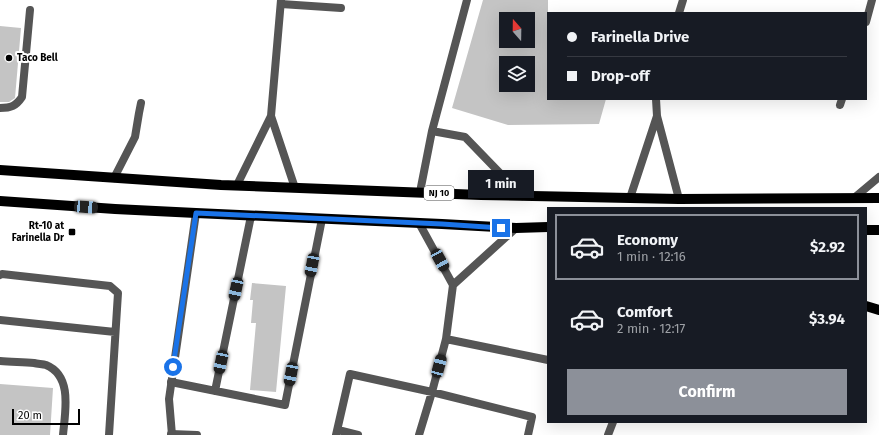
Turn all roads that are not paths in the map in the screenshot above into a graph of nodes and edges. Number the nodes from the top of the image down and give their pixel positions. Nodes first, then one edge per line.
1 (467, 0) edge
2 (683, 0) edge
3 (872, 0) edge
4 (281, 2) edge
5 (341, 8) dead end
6 (30, 10) dead end
7 (679, 12) edge
8 (867, 18) edge
9 (656, 100) edge
10 (141, 103) dead end
11 (0, 108) edge
12 (271, 116) junction
13 (657, 116) junction
14 (432, 131) junction
15 (0, 170) edge
16 (879, 177) edge
17 (114, 178) junction
18 (237, 185) junction
19 (295, 188) junction
20 (420, 192) junction
21 (522, 196) junction
22 (630, 198) junction
23 (854, 198) junction
24 (879, 198) edge
25 (679, 199) junction
26 (0, 200) edge
27 (196, 213) junction
28 (251, 216) junction
29 (322, 219) junction
30 (419, 223) junction
31 (547, 227) edge
32 (516, 228) junction
33 (867, 230) edge
34 (879, 230) edge
35 (0, 275) edge
36 (453, 285) junction
37 (867, 306) edge
38 (879, 310) edge
39 (0, 320) edge
40 (115, 332) junction
41 (446, 339) junction
42 (547, 360) edge
43 (0, 361) edge
44 (171, 382) junction
45 (215, 391) junction
46 (432, 392) junction
47 (612, 423) edge
48 (337, 432) edge
49 (171, 434) edge
50 (63, 435) edge
51 (109, 435) edge
52 (197, 435) edge
53 (358, 435) edge
54 (419, 435) edge
55 (528, 435) edge
56 (608, 435) edge

1 - 14 street
2 - 7 street
3 - 8 street
4 - 5 street
4 - 12 street
6 - 11 street
9 - 13 street
10 - 17 street
12 - 18 street
12 - 19 street
13 - 22 street
13 - 25 street
14 - 20 street
14 - 21 street
15 - 17 main road, NJ 10
16 - 23 street
17 - 18 main road, NJ 10
18 - 19 main road, NJ 10
19 - 20 main road, NJ 10
20 - 21 main road, NJ 10
21 - 22 main road, NJ 10
22 - 25 main road, NJ 10
23 - 24 main road, NJ 10
23 - 25 main road, NJ 10
26 - 27 main road
27 - 28 main road
27 - 44 street
28 - 29 main road
28 - 45 street
29 - 30 main road
29 - 45 street
30 - 32 main road
30 - 36 street
31 - 32 main road
32 - 36 street
33 - 34 main road
35 - 40 street
36 - 41 street
37 - 38 main road
39 - 40 street
40 - 51 street
41 - 42 street
41 - 46 street
43 - 50 street
44 - 45 street
44 - 49 street
46 - 48 street
46 - 54 street
46 - 55 street
47 - 56 street
48 - 53 street
49 - 52 street

